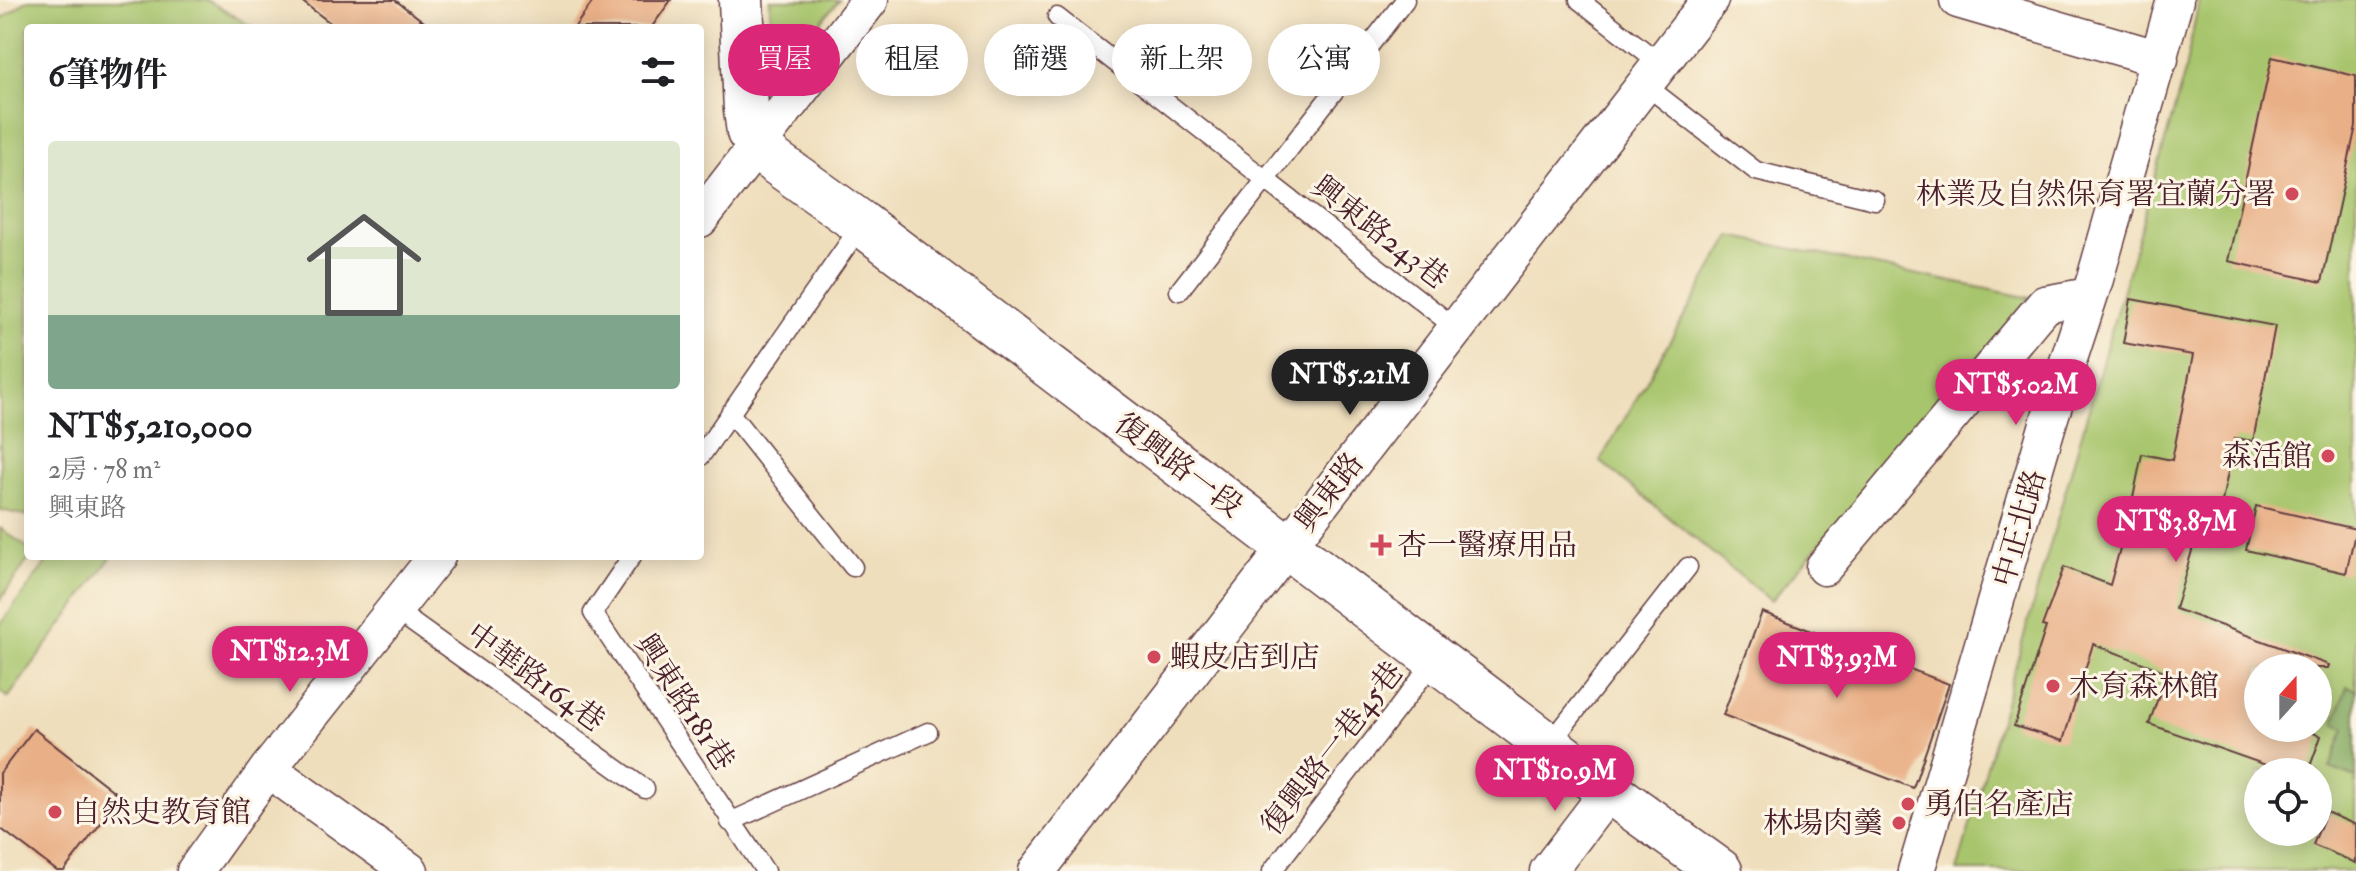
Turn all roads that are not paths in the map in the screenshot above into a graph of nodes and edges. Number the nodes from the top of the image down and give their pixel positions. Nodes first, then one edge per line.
1 (741, 0) edge
2 (870, 0) edge
3 (1405, 0) edge
4 (1579, 0) edge
5 (1710, 0) edge
6 (1958, 0) edge
7 (2175, 0) edge
8 (1057, 17) dead end
9 (2160, 59) junction
10 (1652, 74) junction
11 (757, 145) junction
12 (1267, 180) junction
13 (1875, 200) dead end
14 (704, 214) edge
15 (862, 224) junction
16 (1179, 291) dead end
17 (2089, 296) junction
18 (1457, 329) junction
19 (730, 413) junction
20 (704, 451) edge
21 (1286, 546) junction
22 (434, 560) edge
23 (629, 560) edge
24 (853, 567) dead end
25 (1688, 567) dead end
26 (1824, 567) dead end
27 (395, 610) junction
28 (1436, 659) junction
29 (928, 732) dead end
30 (1549, 745) junction
31 (268, 769) junction
32 (645, 789) dead end
33 (1609, 791) junction
34 (730, 822) junction
35 (195, 871) edge
36 (410, 871) edge
37 (765, 871) edge
38 (1037, 871) edge
39 (1272, 871) edge
40 (1548, 871) edge
41 (1720, 871) edge
42 (1916, 871) edge

1 - 11 main road
2 - 11 street
3 - 12 lane, 興東路243巷
4 - 10 lane
5 - 10 street, 興東路
6 - 9 street
7 - 9 street, 中正北路
8 - 12 lane, 興東路243巷
9 - 17 street, 中正北路
10 - 13 lane
10 - 18 street, 興東路
11 - 14 street
11 - 15 main road, 復興路一段
12 - 16 lane, 興東路243巷
12 - 18 lane, 興東路243巷
15 - 19 lane
15 - 21 main road, 復興路一段
17 - 26 street
17 - 42 street, 中正北路
18 - 21 street, 興東路
19 - 20 lane
19 - 24 lane
21 - 28 main road, 復興路一段
21 - 38 street, 興東路
22 - 27 street
23 - 34 lane, 興東路181巷
25 - 30 lane
27 - 31 street
27 - 32 lane, 中華路164巷
28 - 30 main road, 復興路一段
28 - 39 lane, 復興路一巷45巷
29 - 34 lane
30 - 33 main road, 復興路一段
31 - 35 street
31 - 36 street
33 - 40 street
33 - 41 main road, 復興路一段
34 - 37 lane, 興東路181巷

